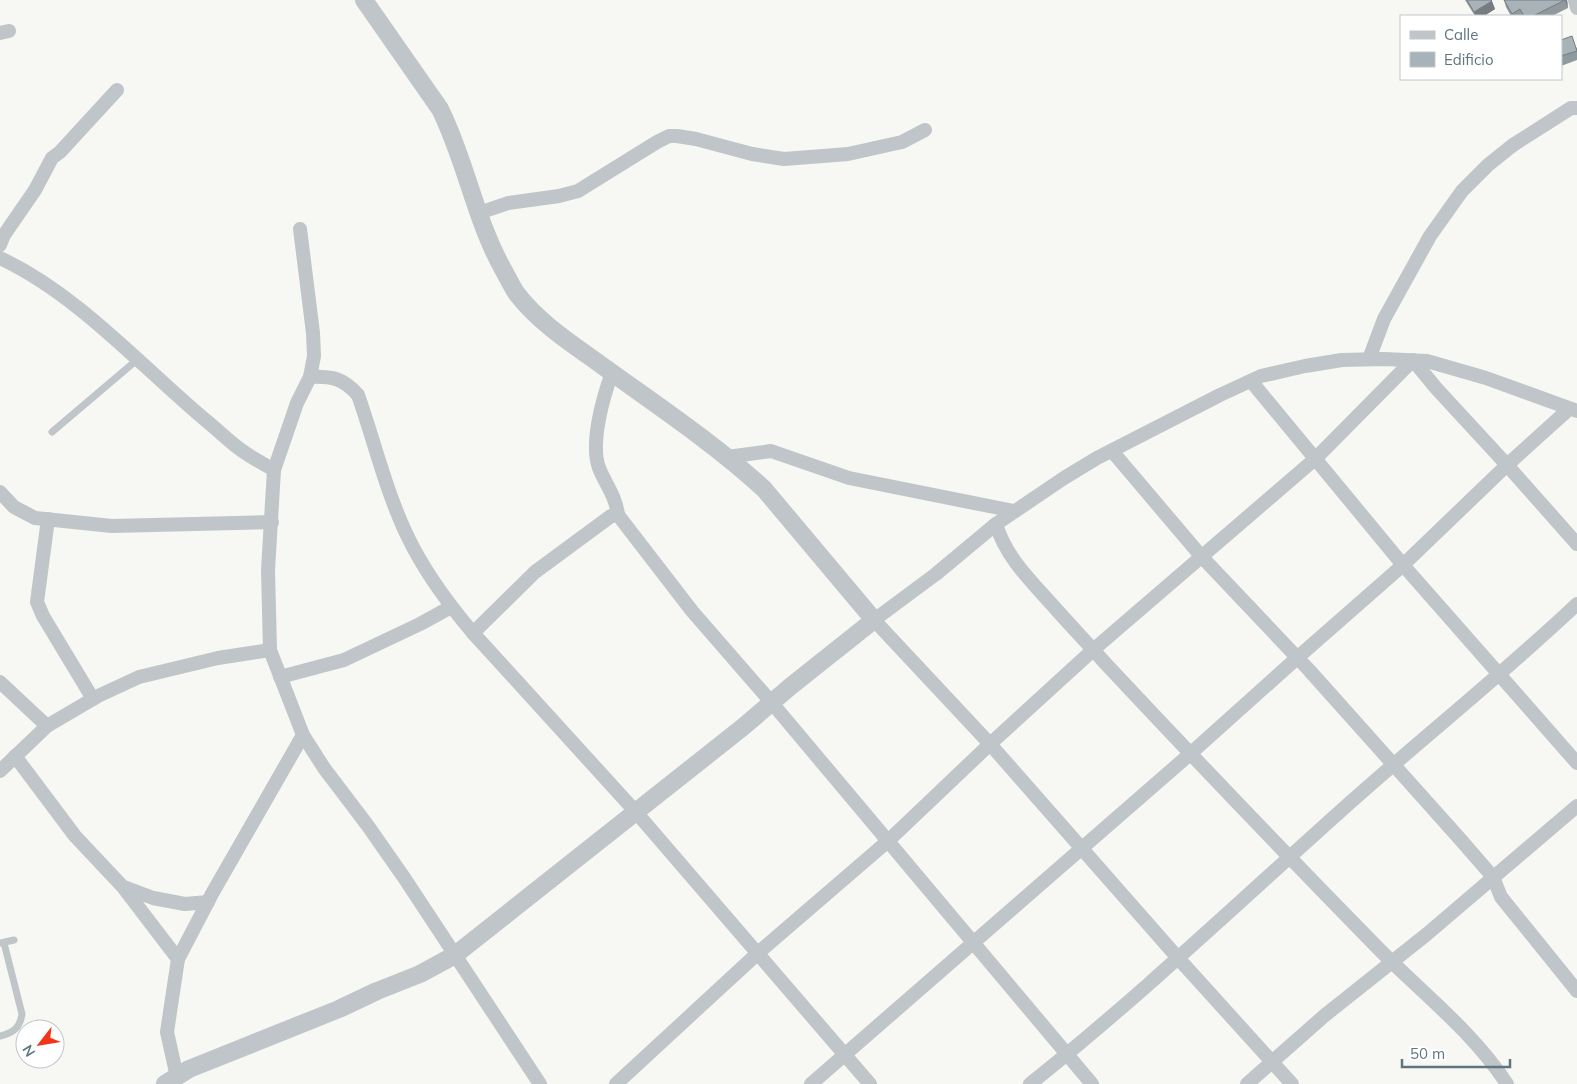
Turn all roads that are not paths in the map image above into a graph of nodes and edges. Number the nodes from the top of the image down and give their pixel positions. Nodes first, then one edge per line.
1 (364, 0) edge
2 (1575, 0) edge
3 (1577, 8) edge
4 (117, 90) dead end
5 (1577, 108) edge
6 (925, 130) dead end
7 (479, 213) junction
8 (300, 229) dead end
9 (0, 244) edge
10 (0, 258) edge
11 (138, 359) junction
12 (1369, 359) junction
13 (1414, 360) junction
14 (612, 373) junction
15 (310, 377) junction
16 (1251, 380) junction
17 (1573, 410) edge
18 (52, 432) dead end
19 (1112, 451) junction
20 (727, 458) junction
21 (1315, 459) junction
22 (1507, 465) junction
23 (274, 470) junction
24 (0, 492) edge
25 (1014, 511) junction
26 (618, 515) junction
27 (48, 519) junction
28 (272, 522) junction
29 (996, 524) junction
30 (1577, 544) edge
31 (1201, 556) junction
32 (1403, 565) junction
33 (1577, 604) edge
34 (451, 607) junction
35 (874, 620) junction
36 (473, 633) junction
37 (270, 650) junction
38 (1093, 650) junction
39 (1297, 658) junction
40 (1499, 676) junction
41 (280, 677) junction
42 (0, 682) edge
43 (93, 699) junction
44 (772, 703) junction
45 (47, 726) junction
46 (303, 735) junction
47 (990, 744) junction
48 (1190, 754) junction
49 (16, 756) junction
50 (1577, 763) edge
51 (1394, 764) junction
52 (0, 771) edge
53 (1577, 806) edge
54 (635, 812) junction
55 (888, 841) junction
56 (1081, 848) junction
57 (1289, 858) junction
58 (1493, 877) junction
59 (123, 887) junction
60 (208, 902) junction
61 (14, 940) dead end
62 (2, 943) edge
63 (974, 944) junction
64 (758, 953) junction
65 (455, 955) junction
66 (1178, 958) junction
67 (178, 960) junction
68 (1391, 963) junction
69 (1577, 992) edge
70 (0, 1036) edge
71 (1068, 1054) junction
72 (844, 1055) junction
73 (1273, 1061) junction
74 (171, 1080) edge
75 (540, 1084) edge
76 (616, 1084) edge
77 (811, 1084) edge
78 (870, 1084) edge
79 (1030, 1084) edge
80 (1092, 1084) edge
81 (1247, 1084) edge
82 (1292, 1084) edge
83 (1507, 1084) edge

1 - 7 street
2 - 3 street
4 - 9 street
5 - 12 street
6 - 7 street
7 - 14 street
8 - 15 street
10 - 11 street
11 - 18 lane
11 - 23 street
12 - 13 street
12 - 16 street
13 - 17 street
13 - 21 street
13 - 22 street
14 - 20 street
14 - 26 street
15 - 23 street
15 - 34 street
16 - 19 street
16 - 21 street
17 - 22 street
19 - 25 street
19 - 31 street
20 - 25 street
20 - 35 street
21 - 31 street
21 - 32 street
22 - 30 street
22 - 32 street
23 - 28 street
24 - 27 street
25 - 29 street
26 - 36 street
26 - 44 street
27 - 28 street
27 - 43 street
28 - 37 street
29 - 35 street
29 - 38 street
31 - 38 street
31 - 39 street
32 - 39 street
32 - 40 street
33 - 40 street
34 - 36 street
34 - 41 street
35 - 44 street
35 - 47 street
36 - 54 street
37 - 41 street
37 - 43 street
38 - 47 street
38 - 48 street
39 - 48 street
39 - 51 street
40 - 50 street
40 - 51 street
41 - 46 street
42 - 45 street
43 - 45 street
44 - 54 street
44 - 55 street
45 - 49 street
46 - 60 street
46 - 65 street
47 - 55 street
47 - 56 street
48 - 56 street
48 - 57 street
49 - 52 street
49 - 59 street
51 - 57 street
51 - 58 street
53 - 58 street
54 - 64 street
54 - 65 street
55 - 63 street
55 - 64 street
56 - 63 street
56 - 66 street
57 - 66 street
57 - 68 street
58 - 68 street
58 - 69 street
59 - 60 street
59 - 67 street
60 - 67 street
61 - 62 lane
62 - 70 lane
63 - 71 street
63 - 72 street
64 - 72 street
64 - 76 street
65 - 74 street
65 - 75 street
66 - 71 street
66 - 73 street
67 - 74 street
68 - 73 street
68 - 83 street
71 - 79 street
71 - 80 street
72 - 77 street
72 - 78 street
73 - 81 street
73 - 82 street

